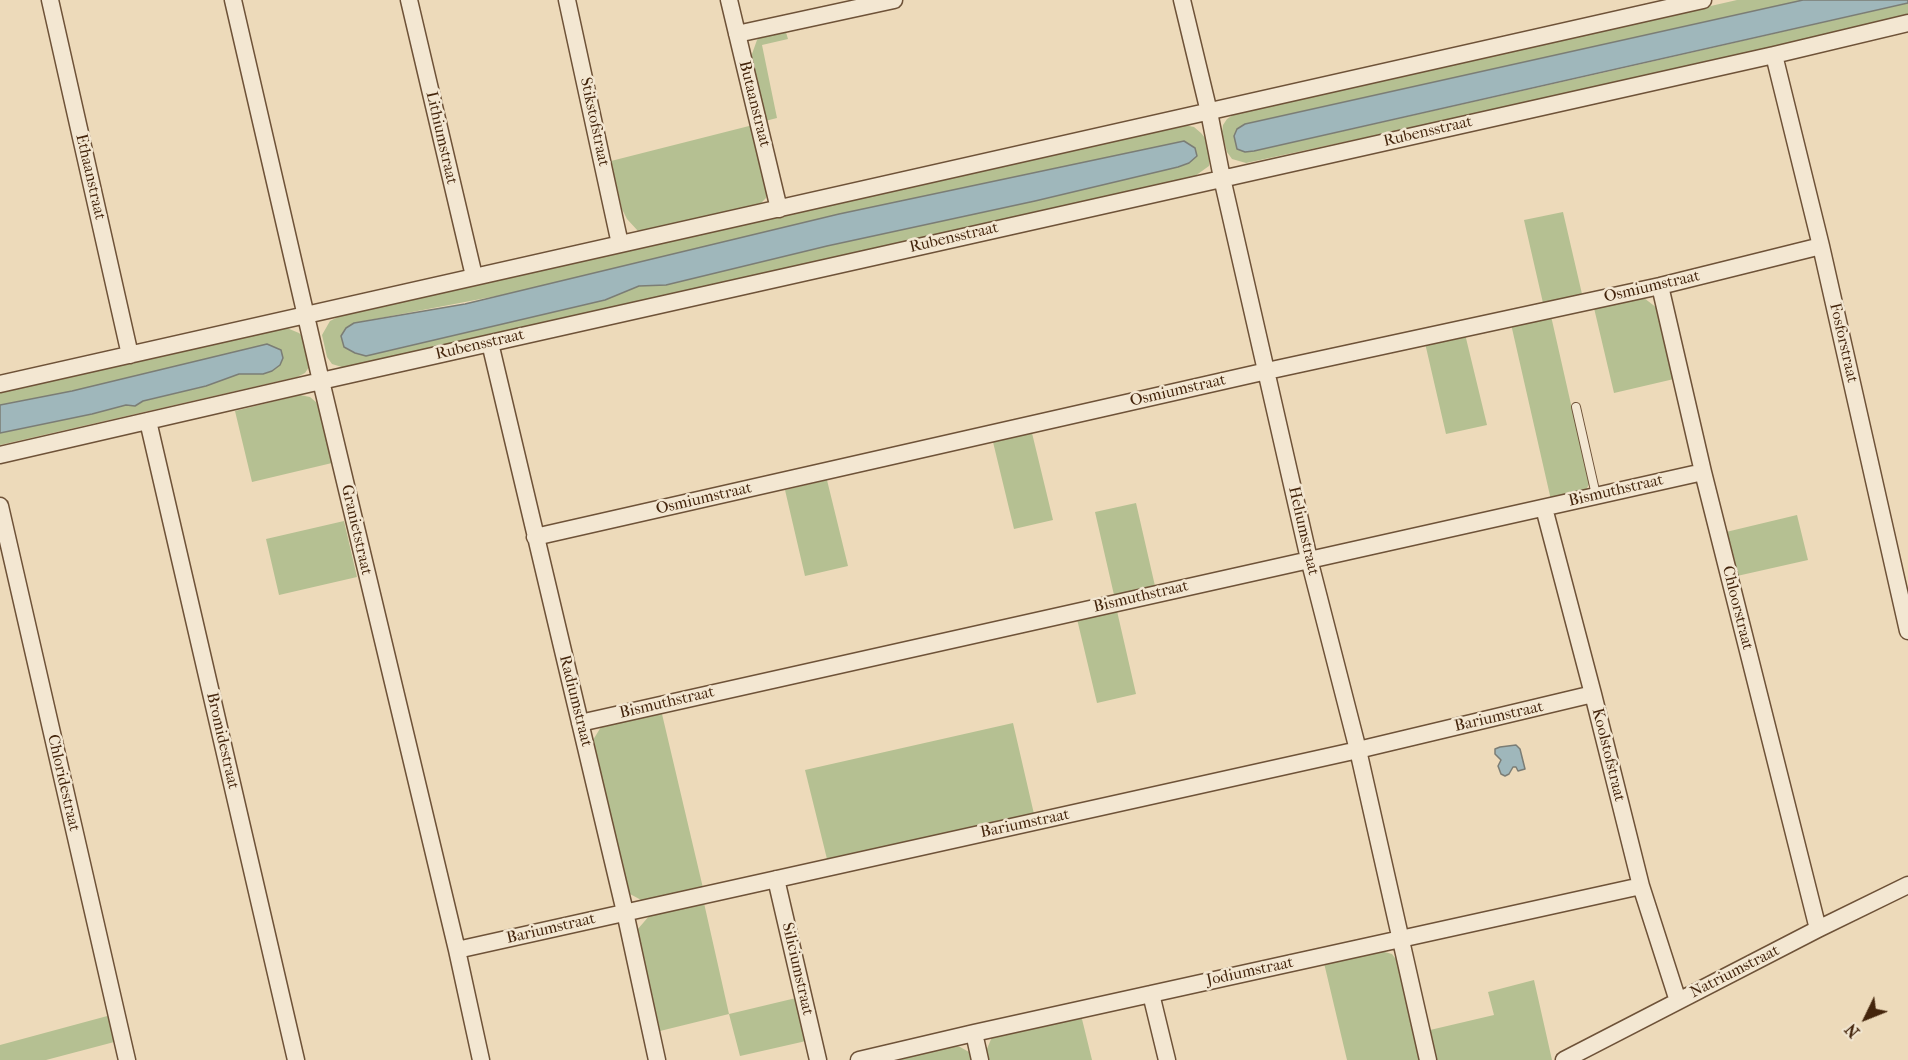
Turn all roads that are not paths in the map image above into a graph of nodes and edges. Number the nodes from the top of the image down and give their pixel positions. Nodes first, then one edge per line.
1 (50, 0) edge
2 (233, 0) edge
3 (409, 0) edge
4 (567, 0) edge
5 (729, 0) edge
6 (894, 0) edge
7 (1182, 0) edge
8 (1703, 0) edge
9 (1908, 23) edge
10 (737, 34) junction
11 (1774, 55) junction
12 (1209, 112) junction
13 (1222, 178) junction
14 (779, 209) junction
15 (621, 243) junction
16 (1821, 246) junction
17 (474, 276) junction
18 (1660, 286) junction
19 (307, 314) junction
20 (490, 343) junction
21 (130, 355) junction
22 (1267, 371) junction
23 (321, 381) junction
24 (0, 384) edge
25 (1576, 407) dead end
26 (148, 421) junction
27 (0, 455) edge
28 (1703, 472) junction
29 (1596, 495) junction
30 (0, 506) edge
31 (1544, 508) junction
32 (535, 537) junction
33 (1309, 559) junction
34 (1908, 631) edge
35 (1593, 694) junction
36 (580, 723) junction
37 (1358, 750) junction
38 (777, 879) junction
39 (1908, 885) edge
40 (1641, 886) junction
41 (625, 912) junction
42 (1818, 929) junction
43 (1401, 939) junction
44 (457, 950) junction
45 (1151, 994) junction
46 (1678, 1001) junction
47 (974, 1033) junction
48 (127, 1060) edge
49 (296, 1060) edge
50 (481, 1060) edge
51 (657, 1060) edge
52 (818, 1060) edge
53 (859, 1060) edge
54 (980, 1060) edge
55 (1167, 1060) edge
56 (1428, 1060) edge
57 (1564, 1060) edge

1 - 21 street, Ethaanstraat
2 - 19 street, Granietstraat
3 - 17 street, Lithiumstraat
4 - 15 street, Stikstofstraat
5 - 10 street, Butaanstraat
6 - 10 street
7 - 12 street, Heliumstraat
8 - 12 street
9 - 11 street, Rubensstraat
10 - 14 street, Butaanstraat
11 - 13 street, Rubensstraat
11 - 16 street, Fosforstraat
12 - 13 street, Heliumstraat
12 - 14 street
13 - 20 street, Rubensstraat
13 - 22 street, Heliumstraat
14 - 15 street
15 - 17 street
16 - 18 street, Osmiumstraat
16 - 34 street, Fosforstraat
17 - 19 street
18 - 22 street, Osmiumstraat
18 - 28 street, Chloorstraat
19 - 21 street
19 - 23 street, Granietstraat
20 - 23 street, Rubensstraat
20 - 32 street, Radiumstraat
21 - 24 street
22 - 32 street, Osmiumstraat
22 - 33 street, Heliumstraat
23 - 26 street, Rubensstraat
23 - 44 street, Granietstraat
25 - 29 lane
26 - 27 street, Rubensstraat
26 - 49 street, Bromidestraat
28 - 29 street, Bismuthstraat
28 - 42 street, Chloorstraat
29 - 31 street, Bismuthstraat
30 - 48 street, Chloridestraat
31 - 33 street, Bismuthstraat
31 - 35 street, Koolstofstraat
32 - 36 street, Radiumstraat
33 - 36 street, Bismuthstraat
33 - 37 street, Heliumstraat
35 - 37 street, Bariumstraat
35 - 40 street, Koolstofstraat
36 - 41 street, Radiumstraat
37 - 38 street, Bariumstraat
37 - 43 street, Heliumstraat
38 - 41 street, Bariumstraat
38 - 52 street, Siliciumstraat
39 - 42 street, Natriumstraat
40 - 43 street, Jodiumstraat
40 - 46 street, Koolstofstraat
41 - 44 street, Bariumstraat
41 - 51 street, Radiumstraat
42 - 46 street, Natriumstraat
43 - 45 street, Jodiumstraat
43 - 56 street, Heliumstraat
44 - 50 street, Granietstraat
45 - 47 street, Jodiumstraat
45 - 55 street
46 - 57 street, Natriumstraat
47 - 53 street, Jodiumstraat
47 - 54 street

